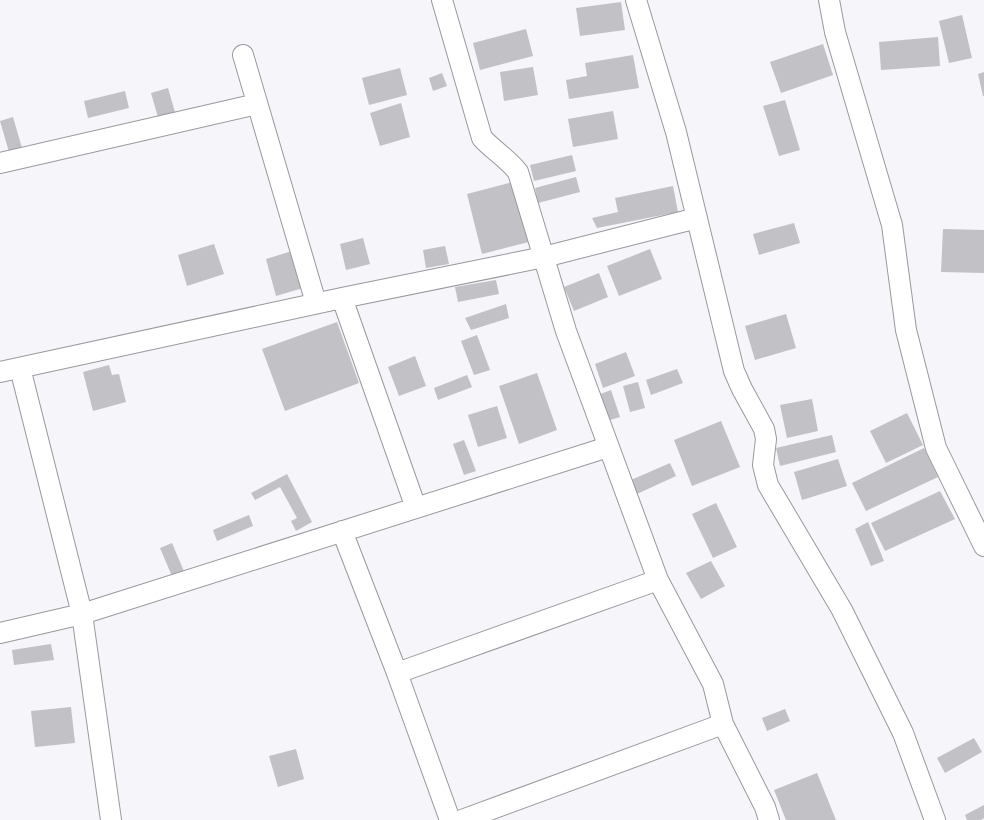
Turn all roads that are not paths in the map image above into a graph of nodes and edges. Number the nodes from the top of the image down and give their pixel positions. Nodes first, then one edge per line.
1 (442, 0) edge
2 (636, 0) edge
3 (829, 0) edge
4 (243, 55) dead end
5 (258, 104) junction
6 (0, 163) edge
7 (697, 218) junction
8 (544, 258) junction
9 (342, 298) junction
10 (316, 303) junction
11 (20, 368) junction
12 (0, 372) edge
13 (608, 447) junction
14 (416, 508) junction
15 (342, 531) junction
16 (984, 546) edge
17 (658, 580) junction
18 (82, 614) junction
19 (0, 633) edge
20 (397, 673) junction
21 (723, 724) junction
22 (111, 820) edge
23 (450, 820) edge
24 (462, 820) edge
25 (769, 820) edge
26 (934, 820) edge

1 - 8 street
2 - 7 street
3 - 16 street
4 - 5 street
5 - 6 street
5 - 10 street
7 - 8 street
7 - 26 street
8 - 9 street
8 - 13 street
9 - 10 street
9 - 14 street
10 - 11 street
11 - 12 street
11 - 18 street
13 - 14 street
13 - 17 street
14 - 15 street
15 - 18 street
15 - 20 street
17 - 20 street
17 - 21 street
18 - 19 street
18 - 22 street
20 - 23 street
21 - 24 street
21 - 25 street

